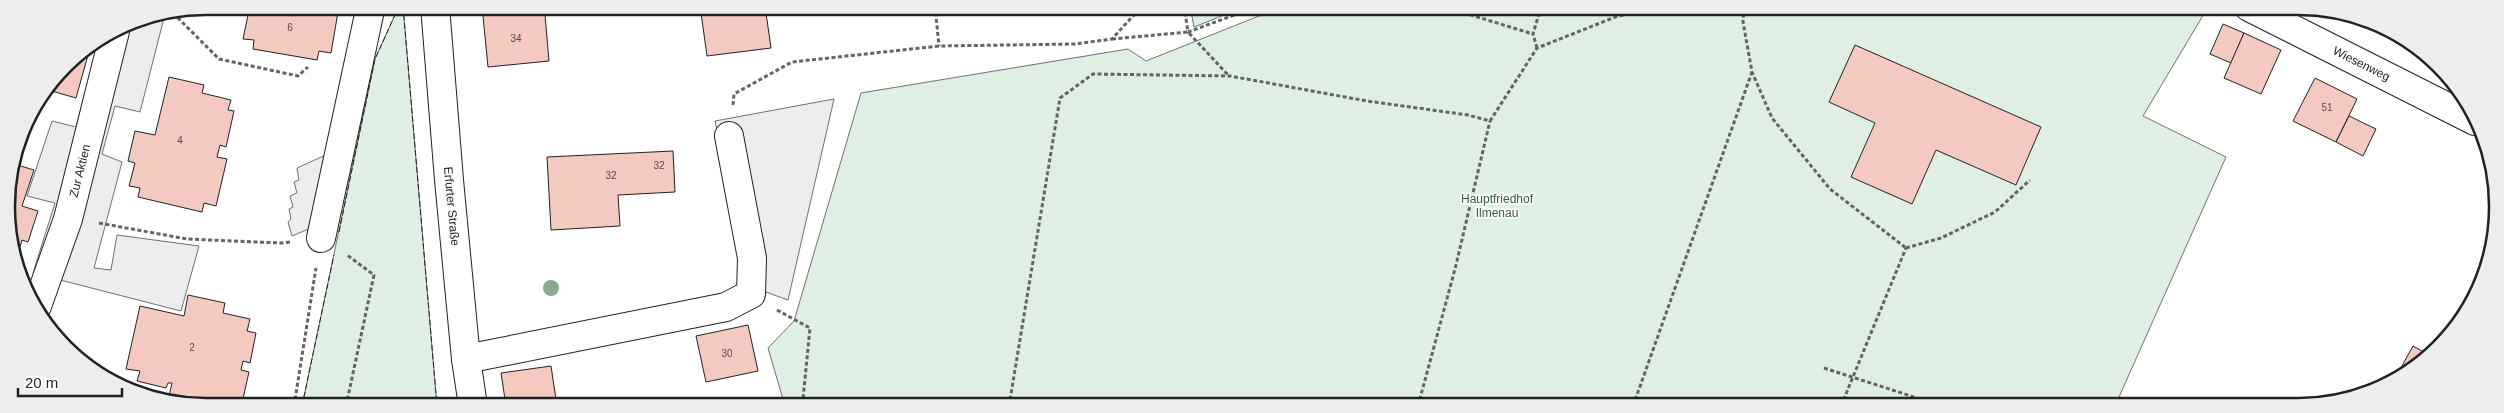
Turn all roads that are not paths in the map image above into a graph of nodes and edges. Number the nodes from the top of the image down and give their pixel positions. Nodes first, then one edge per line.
1 (369, 15) edge
2 (436, 15) edge
3 (2265, 15) edge
4 (113, 40) edge
5 (2466, 116) edge
6 (729, 136) road end
7 (321, 238) road end
8 (39, 299) edge
9 (466, 359) junction
10 (472, 398) edge

1 - 7 street
2 - 9 street, Erfurter Straße
3 - 5 street, Wiesenweg
4 - 8 street, Zur Aktien
6 - 9 street
9 - 10 street, Erfurter Straße

